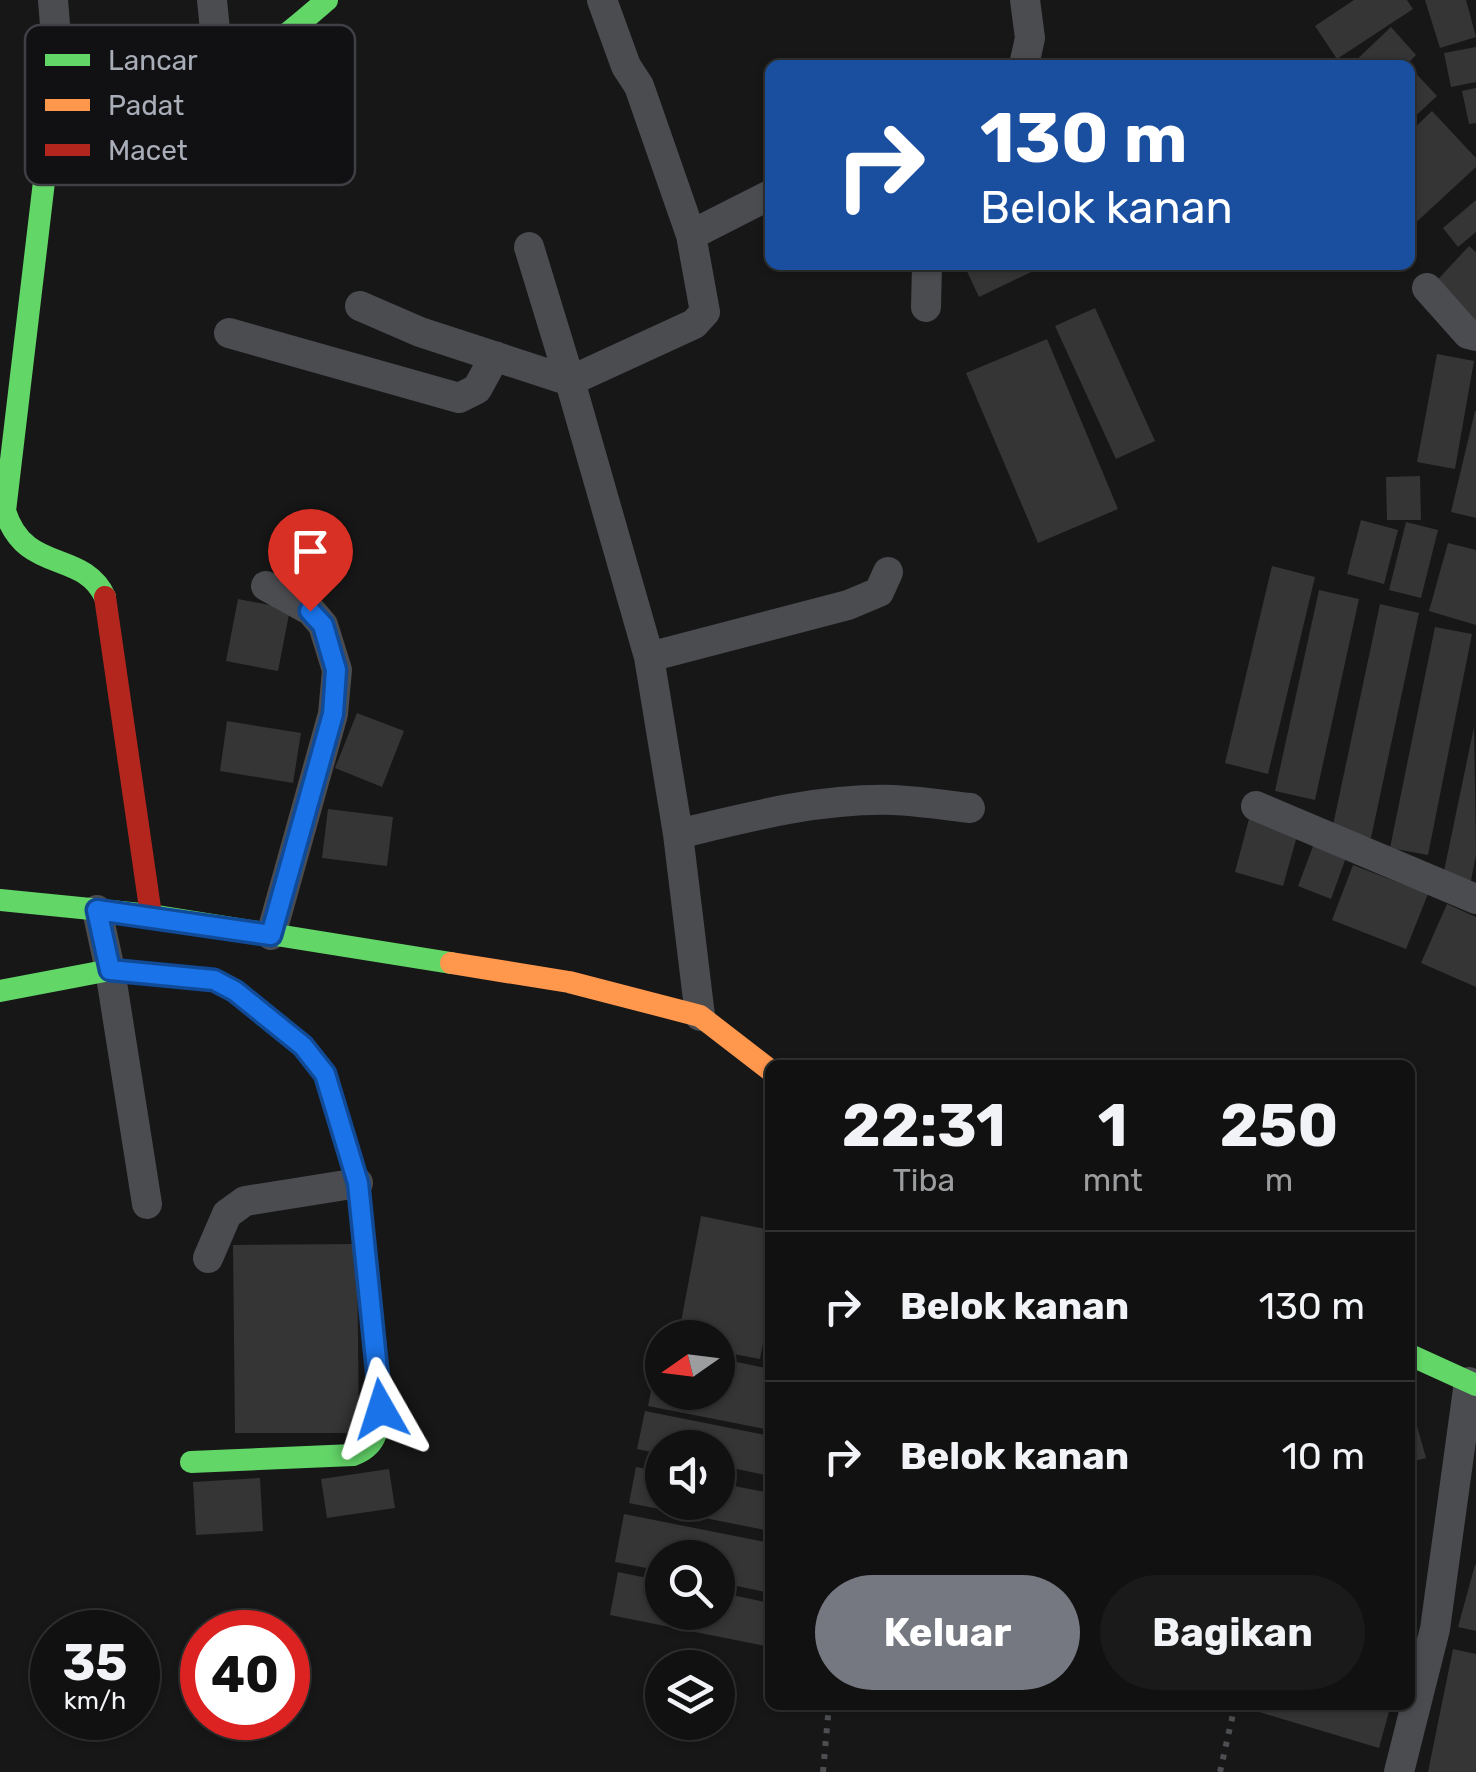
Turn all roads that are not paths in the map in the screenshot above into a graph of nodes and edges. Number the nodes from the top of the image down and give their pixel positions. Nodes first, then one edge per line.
1 (53, 0) edge
2 (212, 0) edge
3 (327, 0) edge
4 (602, 0) edge
5 (1025, 0) edge
6 (55, 25) edge
7 (215, 25) edge
8 (298, 25) edge
9 (1025, 60) edge
10 (44, 185) edge
11 (765, 198) edge
12 (691, 235) junction
13 (530, 248) dead end
14 (926, 270) edge
15 (1427, 288) dead end
16 (360, 306) dead end
17 (926, 307) dead end
18 (229, 333) dead end
19 (1476, 336) edge
20 (495, 356) junction
21 (570, 381) junction
22 (888, 572) dead end
23 (266, 586) dead end
24 (649, 657) junction
25 (1256, 806) dead end
26 (970, 808) dead end
27 (678, 834) junction
28 (1476, 899) edge
29 (0, 900) edge
30 (97, 910) junction
31 (152, 915) junction
32 (271, 935) junction
33 (110, 970) junction
34 (0, 990) edge
35 (700, 1016) junction
36 (765, 1066) edge
37 (358, 1183) junction
38 (147, 1204) dead end
39 (208, 1258) dead end
40 (1415, 1357) edge
41 (1473, 1384) edge
42 (191, 1462) dead end
43 (1415, 1708) edge
44 (1415, 1710) edge
45 (1399, 1772) edge

1 - 6 street
2 - 7 street
3 - 8 street
4 - 12 street
5 - 9 street
10 - 31 street
11 - 12 street
12 - 21 street
13 - 21 street
14 - 17 street
15 - 19 street
16 - 20 street
18 - 20 street
20 - 21 street
21 - 24 street
22 - 24 street
23 - 32 street
24 - 27 street
25 - 28 street
26 - 27 street
27 - 35 street
29 - 30 street
30 - 31 street
30 - 33 street
31 - 32 street
32 - 35 street
33 - 34 street
33 - 37 street
33 - 38 street
35 - 36 street
37 - 39 street
37 - 42 street
40 - 41 street
41 - 43 street
44 - 45 street

